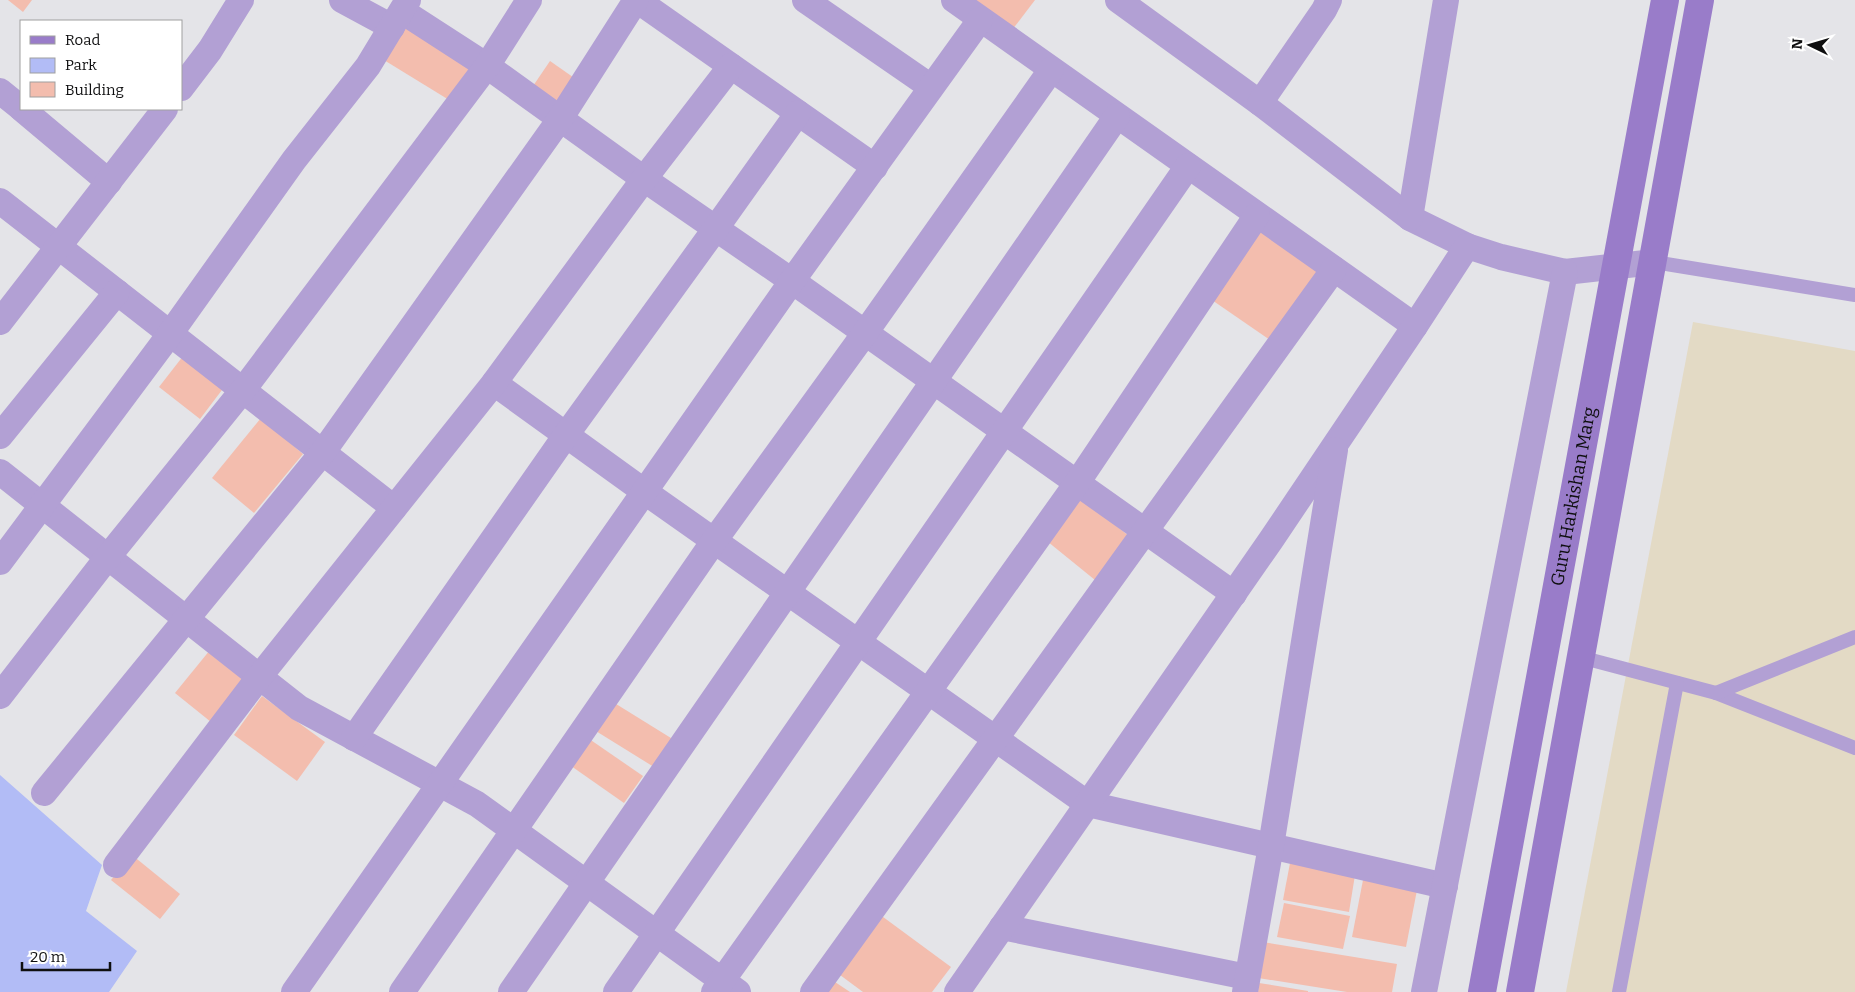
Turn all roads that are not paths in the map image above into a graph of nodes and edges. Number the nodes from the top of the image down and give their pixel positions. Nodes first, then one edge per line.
1 (241, 0) edge
2 (342, 0) edge
3 (529, 0) edge
4 (637, 0) edge
5 (805, 0) edge
6 (954, 0) edge
7 (1118, 0) edge
8 (1329, 0) edge
9 (1446, 0) edge
10 (1665, 0) edge
11 (1700, 0) edge
12 (400, 13) edge
13 (980, 20) junction
14 (487, 66) junction
15 (731, 66) junction
16 (1051, 70) junction
17 (182, 87) edge
18 (931, 87) junction
19 (0, 91) edge
20 (1260, 103) junction
21 (20, 108) edge
22 (22, 110) edge
23 (164, 110) edge
24 (798, 113) junction
25 (1117, 116) junction
26 (560, 119) junction
27 (1188, 166) junction
28 (875, 167) junction
29 (644, 178) junction
30 (109, 182) junction
31 (0, 201) edge
32 (1257, 215) junction
33 (1410, 218) junction
34 (716, 228) junction
35 (58, 246) junction
36 (1467, 246) junction
37 (1654, 262) junction
38 (1616, 265) junction
39 (1334, 269) junction
40 (1565, 272) junction
41 (792, 281) junction
42 (117, 292) junction
43 (1855, 295) edge
44 (0, 322) edge
45 (1415, 326) junction
46 (866, 333) junction
47 (170, 334) junction
48 (934, 381) junction
49 (494, 383) junction
50 (243, 390) junction
51 (1005, 432) junction
52 (566, 435) junction
53 (0, 436) edge
54 (1337, 442) junction
55 (323, 452) junction
56 (0, 472) edge
57 (1077, 483) junction
58 (645, 492) junction
59 (42, 507) junction
60 (394, 508) junction
61 (1146, 532) junction
62 (714, 541) junction
63 (107, 558) junction
64 (0, 562) edge
65 (788, 592) junction
66 (1234, 594) junction
67 (186, 619) junction
68 (1855, 637) edge
69 (859, 643) junction
70 (1580, 657) junction
71 (260, 676) junction
72 (1677, 683) junction
73 (928, 692) junction
74 (1716, 693) junction
75 (0, 696) edge
76 (354, 738) junction
77 (996, 739) junction
78 (1855, 748) edge
79 (440, 784) junction
80 (44, 793) dead end
81 (1088, 804) junction
82 (514, 831) junction
83 (1272, 846) junction
84 (116, 865) dead end
85 (586, 883) junction
86 (1445, 886) junction
87 (1002, 927) junction
88 (657, 934) junction
89 (1246, 984) edge
90 (724, 988) edge
91 (294, 992) edge
92 (402, 992) edge
93 (511, 992) edge
94 (616, 992) edge
95 (813, 992) edge
96 (957, 992) edge
97 (1424, 992) edge
98 (1482, 992) edge
99 (1520, 992) edge
100 (1619, 992) edge

1 - 17 street
2 - 12 street
3 - 14 street
4 - 15 street
4 - 26 street
5 - 18 street
6 - 13 street
7 - 20 street
8 - 20 street
9 - 33 street
10 - 38 main road, Guru Harkishan Marg
11 - 37 main road, Guru Harkishan Marg
12 - 14 street
12 - 47 street
13 - 16 street
13 - 18 street
14 - 26 street
14 - 50 street
15 - 24 street
15 - 29 street
16 - 25 street
16 - 46 street
18 - 28 street
19 - 21 street
20 - 33 street
22 - 30 street
23 - 30 street
24 - 28 street
24 - 34 street
25 - 27 street
25 - 48 street
26 - 29 street
26 - 55 street
27 - 32 street
27 - 51 street
28 - 41 street
29 - 34 street
29 - 49 street
30 - 35 street
31 - 35 street
32 - 39 street
32 - 57 street
33 - 36 street
34 - 41 street
34 - 52 street
35 - 42 street
35 - 44 street
36 - 40 street
36 - 45 street
37 - 38 street
37 - 43 lane
37 - 70 main road, Guru Harkishan Marg
38 - 40 street
38 - 98 main road, Guru Harkishan Marg
39 - 45 street
39 - 61 street
40 - 86 street
41 - 46 street
41 - 58 street
42 - 47 street
42 - 53 street
45 - 54 street
46 - 48 street
46 - 62 street
47 - 50 street
47 - 59 street
48 - 51 street
48 - 65 street
49 - 52 street
49 - 60 street
50 - 55 street
50 - 63 street
51 - 57 street
51 - 69 street
52 - 58 street
52 - 76 street
54 - 66 street
54 - 83 street
55 - 60 street
55 - 67 street
56 - 59 street
57 - 61 street
57 - 73 street
58 - 62 street
58 - 79 street
59 - 63 street
59 - 64 street
60 - 71 street
61 - 66 street
61 - 77 street
62 - 65 street
62 - 82 street
63 - 67 street
63 - 75 street
65 - 69 street
65 - 85 street
66 - 81 street
67 - 71 street
67 - 80 street
68 - 74 lane
69 - 73 street
69 - 88 street
70 - 72 lane
70 - 99 main road, Guru Harkishan Marg
71 - 76 street
71 - 84 street
72 - 74 lane
72 - 100 lane
73 - 77 street
73 - 90 street
74 - 78 lane
76 - 79 street
77 - 81 street
77 - 95 street
79 - 82 street
79 - 91 street
81 - 83 street
81 - 87 street
82 - 85 street
82 - 92 street
83 - 86 street
83 - 89 street
85 - 88 street
85 - 93 street
86 - 97 street
87 - 89 street
87 - 96 street
88 - 90 street
88 - 94 street

